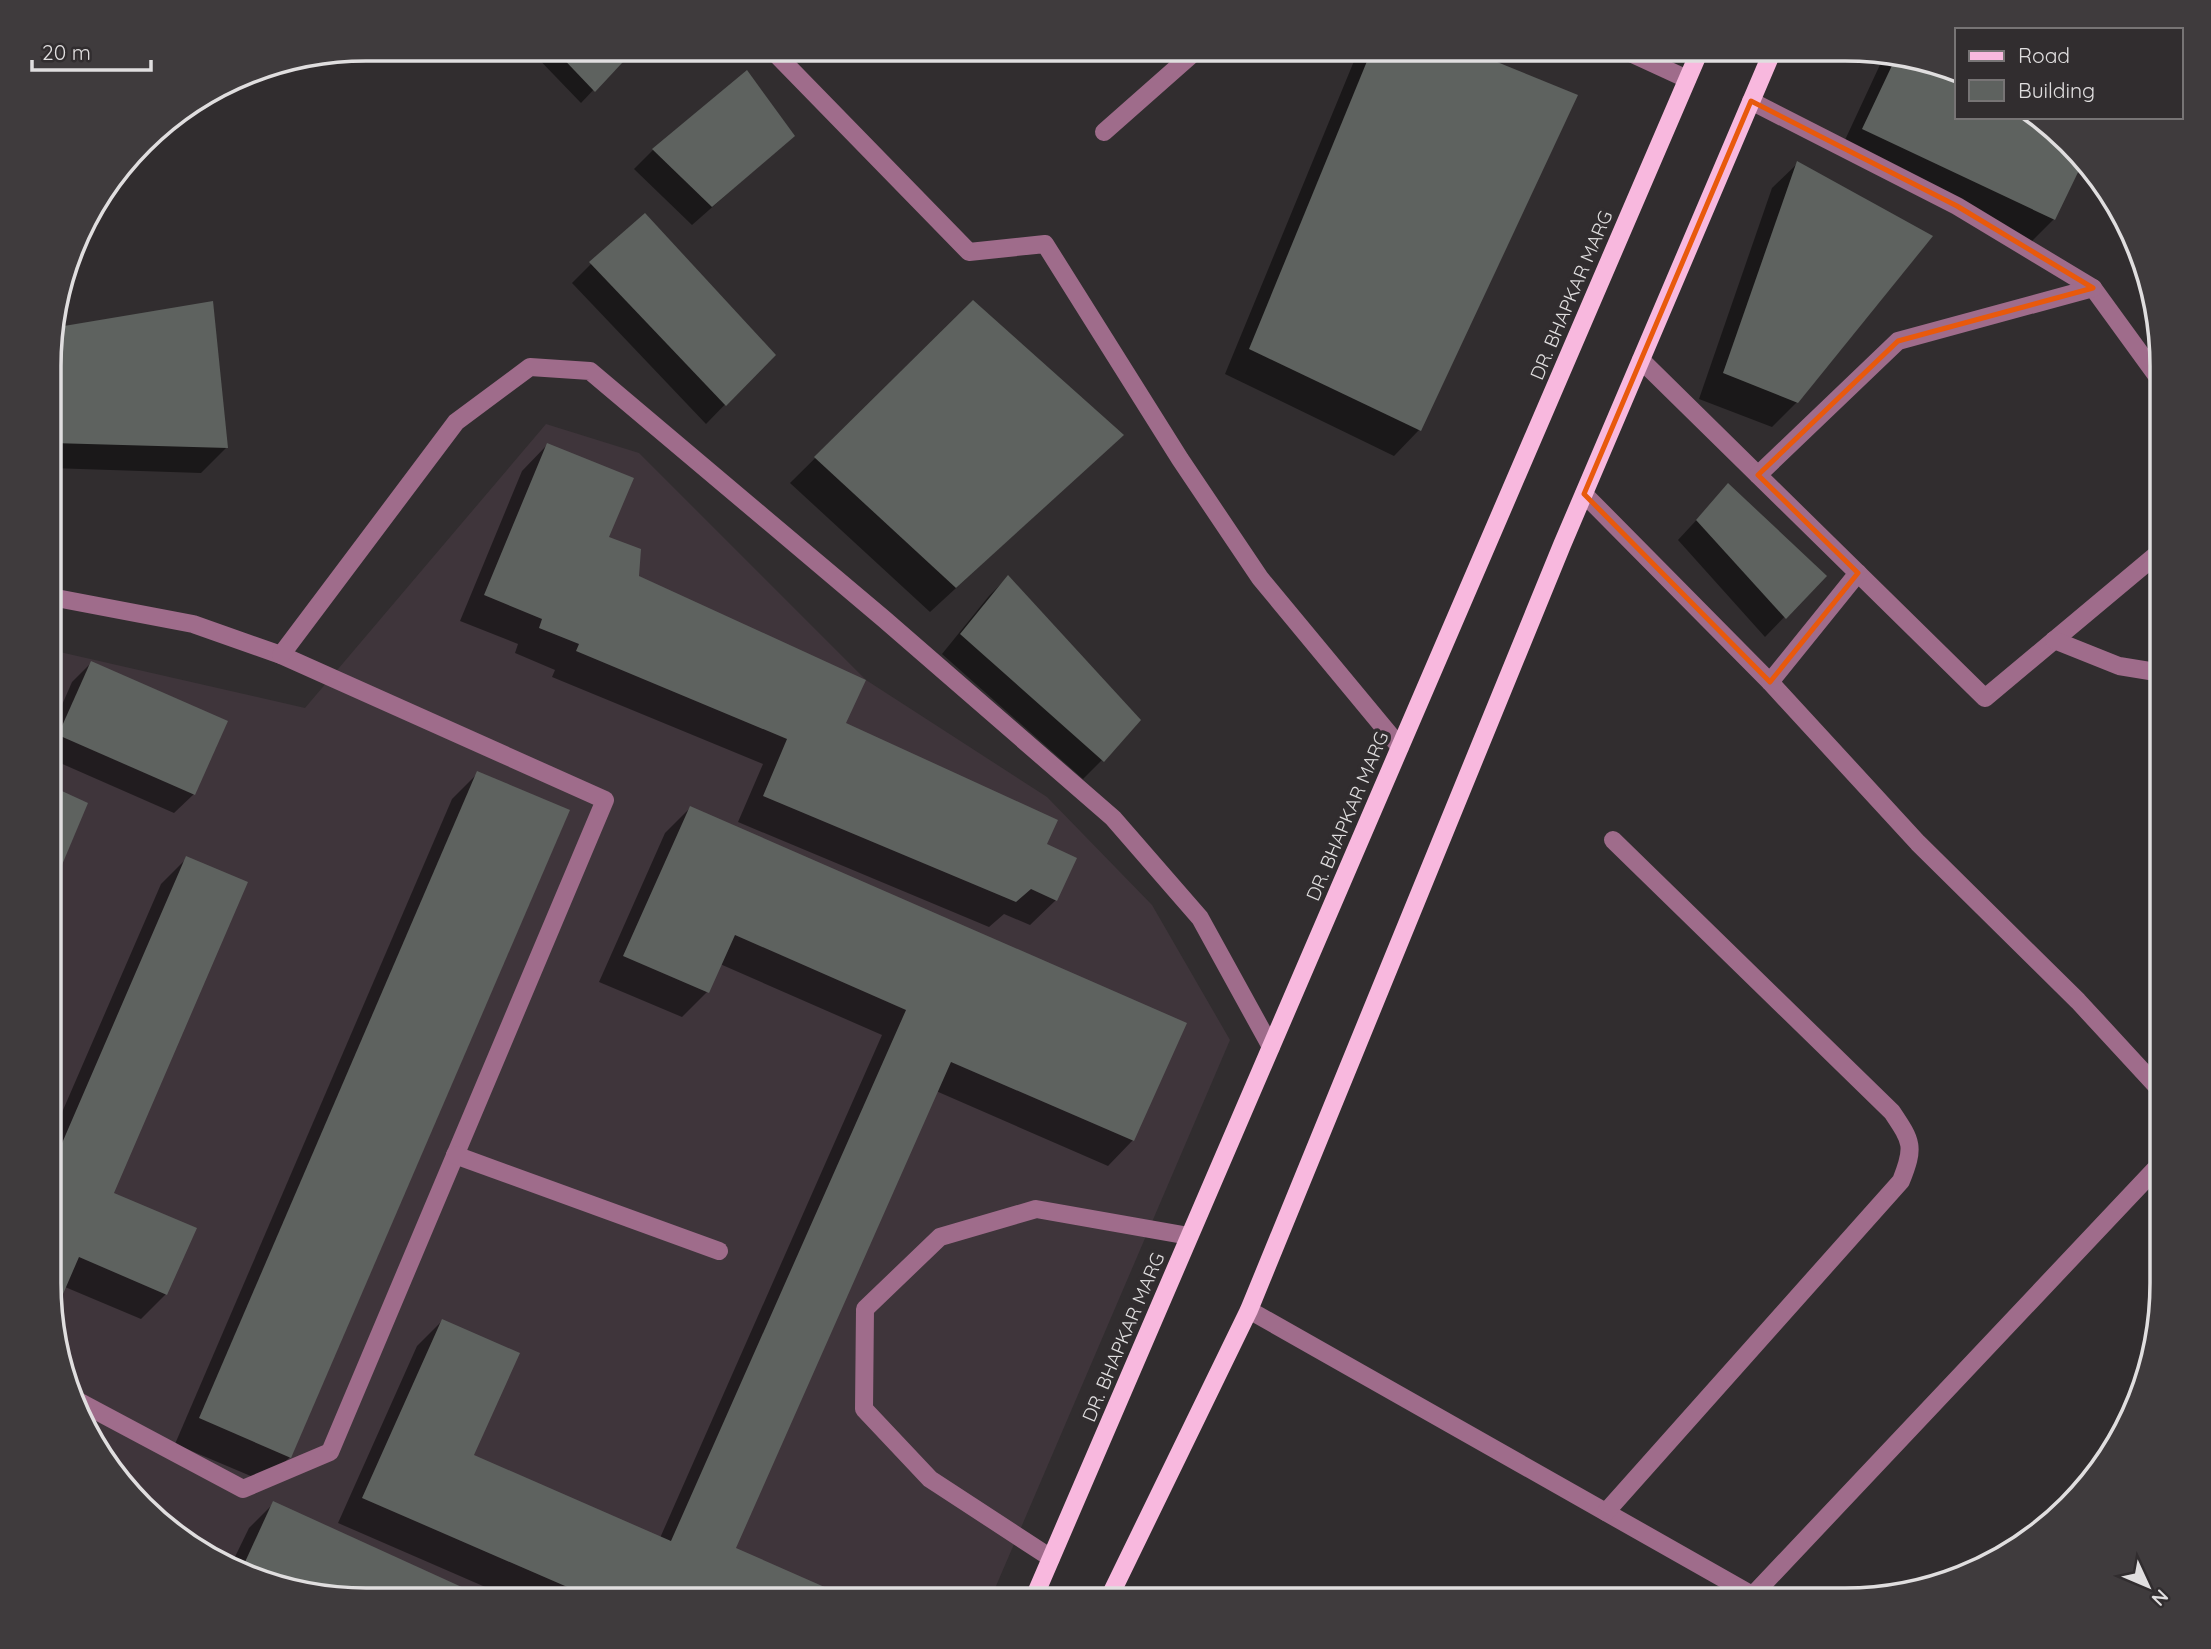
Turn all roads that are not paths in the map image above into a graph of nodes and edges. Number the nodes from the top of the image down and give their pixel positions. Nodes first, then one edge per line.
1 (783, 61) edge
2 (1184, 61) edge
3 (1648, 61) edge
4 (1695, 61) edge
5 (1768, 61) edge
6 (1687, 79) junction
7 (1751, 101) junction
8 (1104, 132) dead end
9 (2092, 288) junction
10 (1641, 360) junction
11 (2150, 367) edge
12 (1758, 475) junction
13 (1584, 494) junction
14 (2150, 560) edge
15 (1858, 573) junction
16 (61, 599) edge
17 (2054, 640) junction
18 (281, 654) junction
19 (2150, 671) edge
20 (1770, 682) junction
21 (1400, 747) junction
22 (1613, 840) dead end
23 (1271, 1047) junction
24 (2150, 1079) edge
25 (456, 1155) junction
26 (2150, 1175) edge
27 (1189, 1236) junction
28 (719, 1251) dead end
29 (1249, 1310) junction
30 (88, 1406) edge
31 (1606, 1511) junction
32 (1051, 1559) junction
33 (1038, 1588) edge
34 (1114, 1588) edge
35 (1741, 1588) edge
36 (1765, 1588) edge

1 - 21 street
2 - 8 street
3 - 6 street
4 - 6 main road, DR. BHAPKAR MARG
5 - 7 main road
6 - 21 main road, DR. BHAPKAR MARG
7 - 9 street
7 - 10 main road
9 - 11 street
9 - 12 street
10 - 12 street
10 - 13 main road
12 - 15 street
13 - 20 street
13 - 29 main road
14 - 17 street
15 - 17 street
15 - 20 street
16 - 18 street
17 - 19 street
18 - 23 street
18 - 25 street
20 - 24 street
21 - 23 main road, DR. BHAPKAR MARG
22 - 31 street
23 - 27 main road, DR. BHAPKAR MARG
25 - 28 street
25 - 30 street
26 - 36 street
27 - 32 main road, DR. BHAPKAR MARG
27 - 32 street
29 - 31 street
29 - 34 main road
31 - 35 street
32 - 33 main road, DR. BHAPKAR MARG

